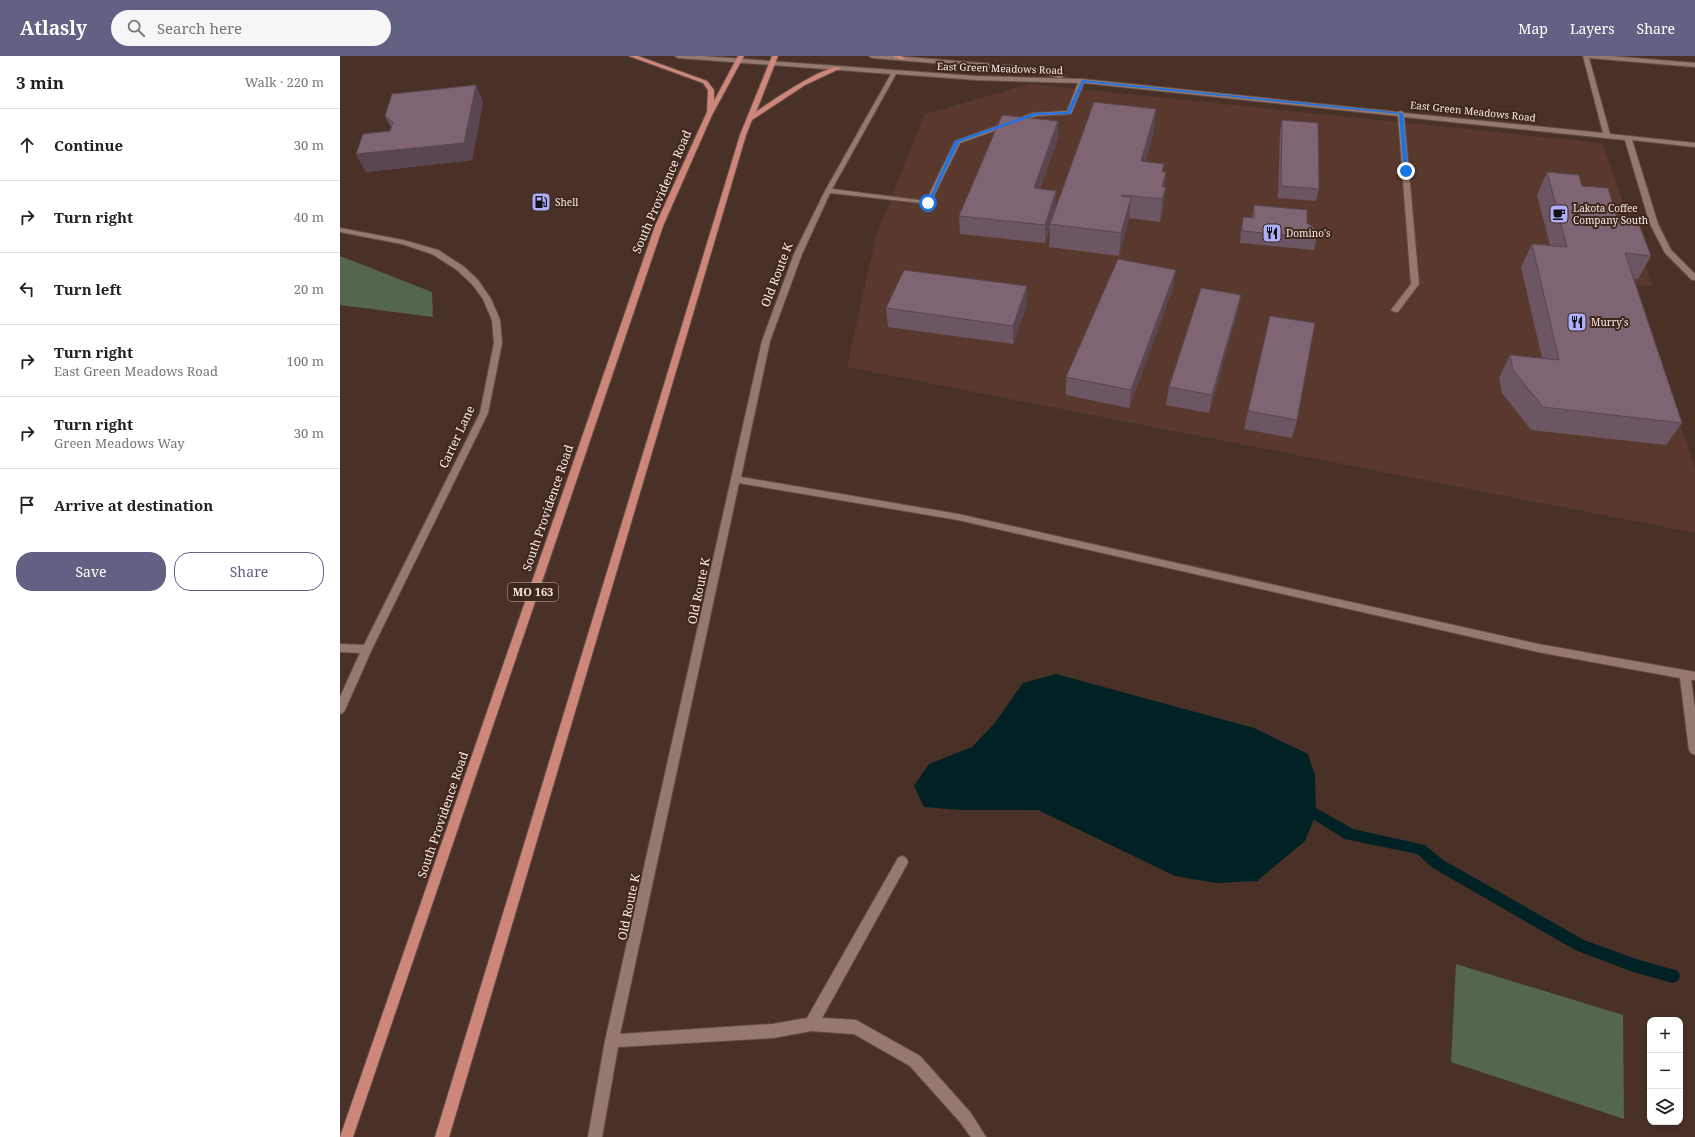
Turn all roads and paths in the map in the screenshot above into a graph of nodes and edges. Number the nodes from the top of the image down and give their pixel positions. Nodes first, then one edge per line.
1 (632, 56) edge
2 (678, 56) edge
3 (872, 56) edge
4 (1587, 56) edge
5 (900, 57) edge
6 (739, 58) edge
7 (773, 60) edge
8 (1695, 65) edge
9 (838, 68) junction
10 (894, 73) junction
11 (1082, 81) junction
12 (1401, 113) junction
13 (710, 115) junction
14 (749, 119) junction
15 (1607, 136) junction
16 (1628, 138) junction
17 (1695, 145) edge
18 (828, 191) junction
19 (340, 230) edge
20 (1695, 278) edge
21 (1395, 310) dead end
22 (736, 480) junction
23 (340, 648) edge
24 (367, 649) junction
25 (1690, 676) edge
26 (340, 709) edge
27 (1695, 750) edge
28 (902, 862) dead end
29 (811, 1024) junction
30 (612, 1041) junction
31 (346, 1137) edge
32 (442, 1137) edge
33 (595, 1137) edge
34 (979, 1137) edge

1 - 13 main road
2 - 6 street, East Green Meadows Road
3 - 5 street, East Green Meadows Road
4 - 8 street
4 - 15 street
5 - 11 street, East Green Meadows Road
6 - 7 street, East Green Meadows Road
6 - 13 main road, South Providence Road / MO 163
7 - 9 street, East Green Meadows Road
7 - 14 main road
9 - 10 street, East Green Meadows Road
9 - 14 main road
10 - 11 street, East Green Meadows Road
10 - 18 street, Old Route K
11 - 12 street, East Green Meadows Road
11 - 18 street
12 - 15 street, East Green Meadows Road
12 - 21 street
13 - 31 main road, South Providence Road / MO 163
14 - 32 main road
15 - 16 street, East Green Meadows Road
16 - 17 street, East Green Meadows Road
16 - 20 street
18 - 22 street, Old Route K
19 - 24 street, Carter Lane
22 - 25 street
22 - 30 street, Old Route K
23 - 24 street
24 - 26 street, Carter Lane
25 - 27 street
28 - 29 street
29 - 30 street
29 - 34 street
30 - 33 street, Old Route K

